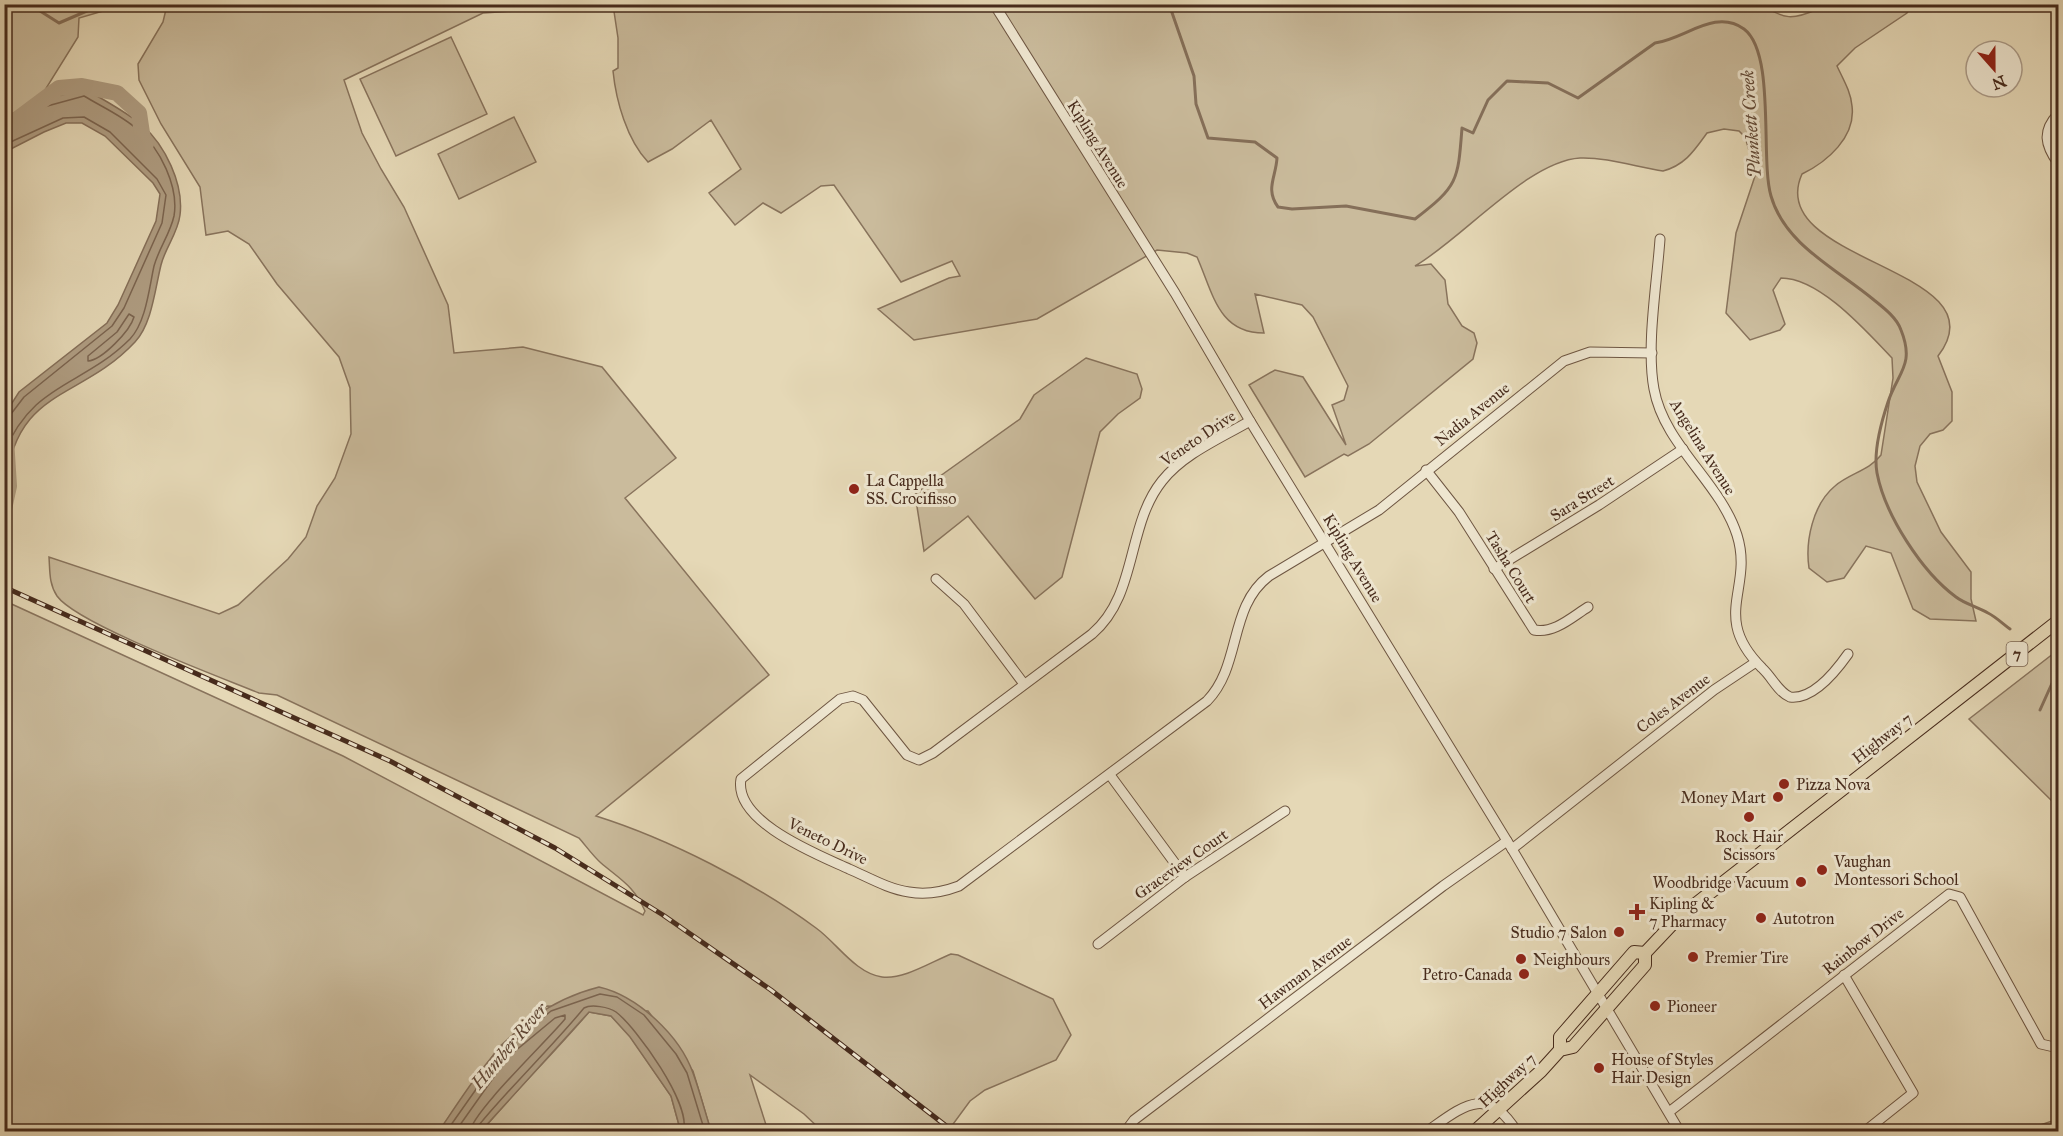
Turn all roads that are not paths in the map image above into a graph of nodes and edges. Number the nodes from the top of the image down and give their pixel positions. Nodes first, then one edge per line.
1 (994, 4) edge
2 (2058, 114) edge
3 (2058, 163) edge
4 (1660, 239) dead end
5 (1652, 353) junction
6 (1250, 421) junction
7 (1683, 449) junction
8 (1426, 470) junction
9 (1326, 542) junction
10 (1494, 569) junction
11 (936, 579) dead end
12 (1588, 607) dead end
13 (2058, 621) edge
14 (1848, 654) dead end
15 (1756, 662) junction
16 (1024, 684) junction
17 (1110, 775) junction
18 (1285, 811) dead end
19 (1509, 845) junction
20 (1185, 877) junction
21 (1098, 945) dead end
22 (1645, 953) junction
23 (1844, 975) junction
24 (1598, 992) junction
25 (1607, 1008) junction
26 (2058, 1045) edge
27 (1560, 1050) junction
28 (1499, 1111) junction
29 (1668, 1112) junction
30 (1125, 1131) edge
31 (1426, 1131) edge
32 (1474, 1131) edge
33 (1517, 1131) edge
34 (1680, 1131) edge
35 (1864, 1131) edge

1 - 6 street, Kipling Avenue
2 - 3 street
4 - 5 street, Angelina Avenue
5 - 7 street, Angelina Avenue
5 - 8 street, Nadia Avenue
6 - 9 street, Kipling Avenue
6 - 16 street, Veneto Drive
7 - 10 street, Sara Street
7 - 15 street, Angelina Avenue
8 - 9 street, Nadia Avenue
8 - 10 street, Tasha Court
9 - 17 street, Veneto Drive
9 - 19 street, Kipling Avenue
10 - 12 street, Tasha Court
11 - 16 street
13 - 22 main road, Highway 7 / 7
14 - 15 street
15 - 19 street, Coles Avenue
16 - 17 street, Veneto Drive
17 - 20 street
18 - 20 street, Graceview Court
19 - 24 street, Kipling Avenue
19 - 30 street, Hawman Avenue
20 - 21 street, Graceview Court
22 - 24 main road, Highway 7 / 7
22 - 25 main road, Highway 7 / 7
23 - 26 street, Rainbow Drive
23 - 29 street, Rainbow Drive
23 - 35 street
24 - 25 street, Kipling Avenue
24 - 27 main road, Highway 7 / 7
25 - 27 main road, Highway 7 / 7
25 - 29 street, Kipling Avenue
27 - 28 main road, Highway 7 / 7
28 - 31 street
28 - 32 main road, Highway 7 / 7
28 - 33 street
29 - 34 street, Kipling Avenue

